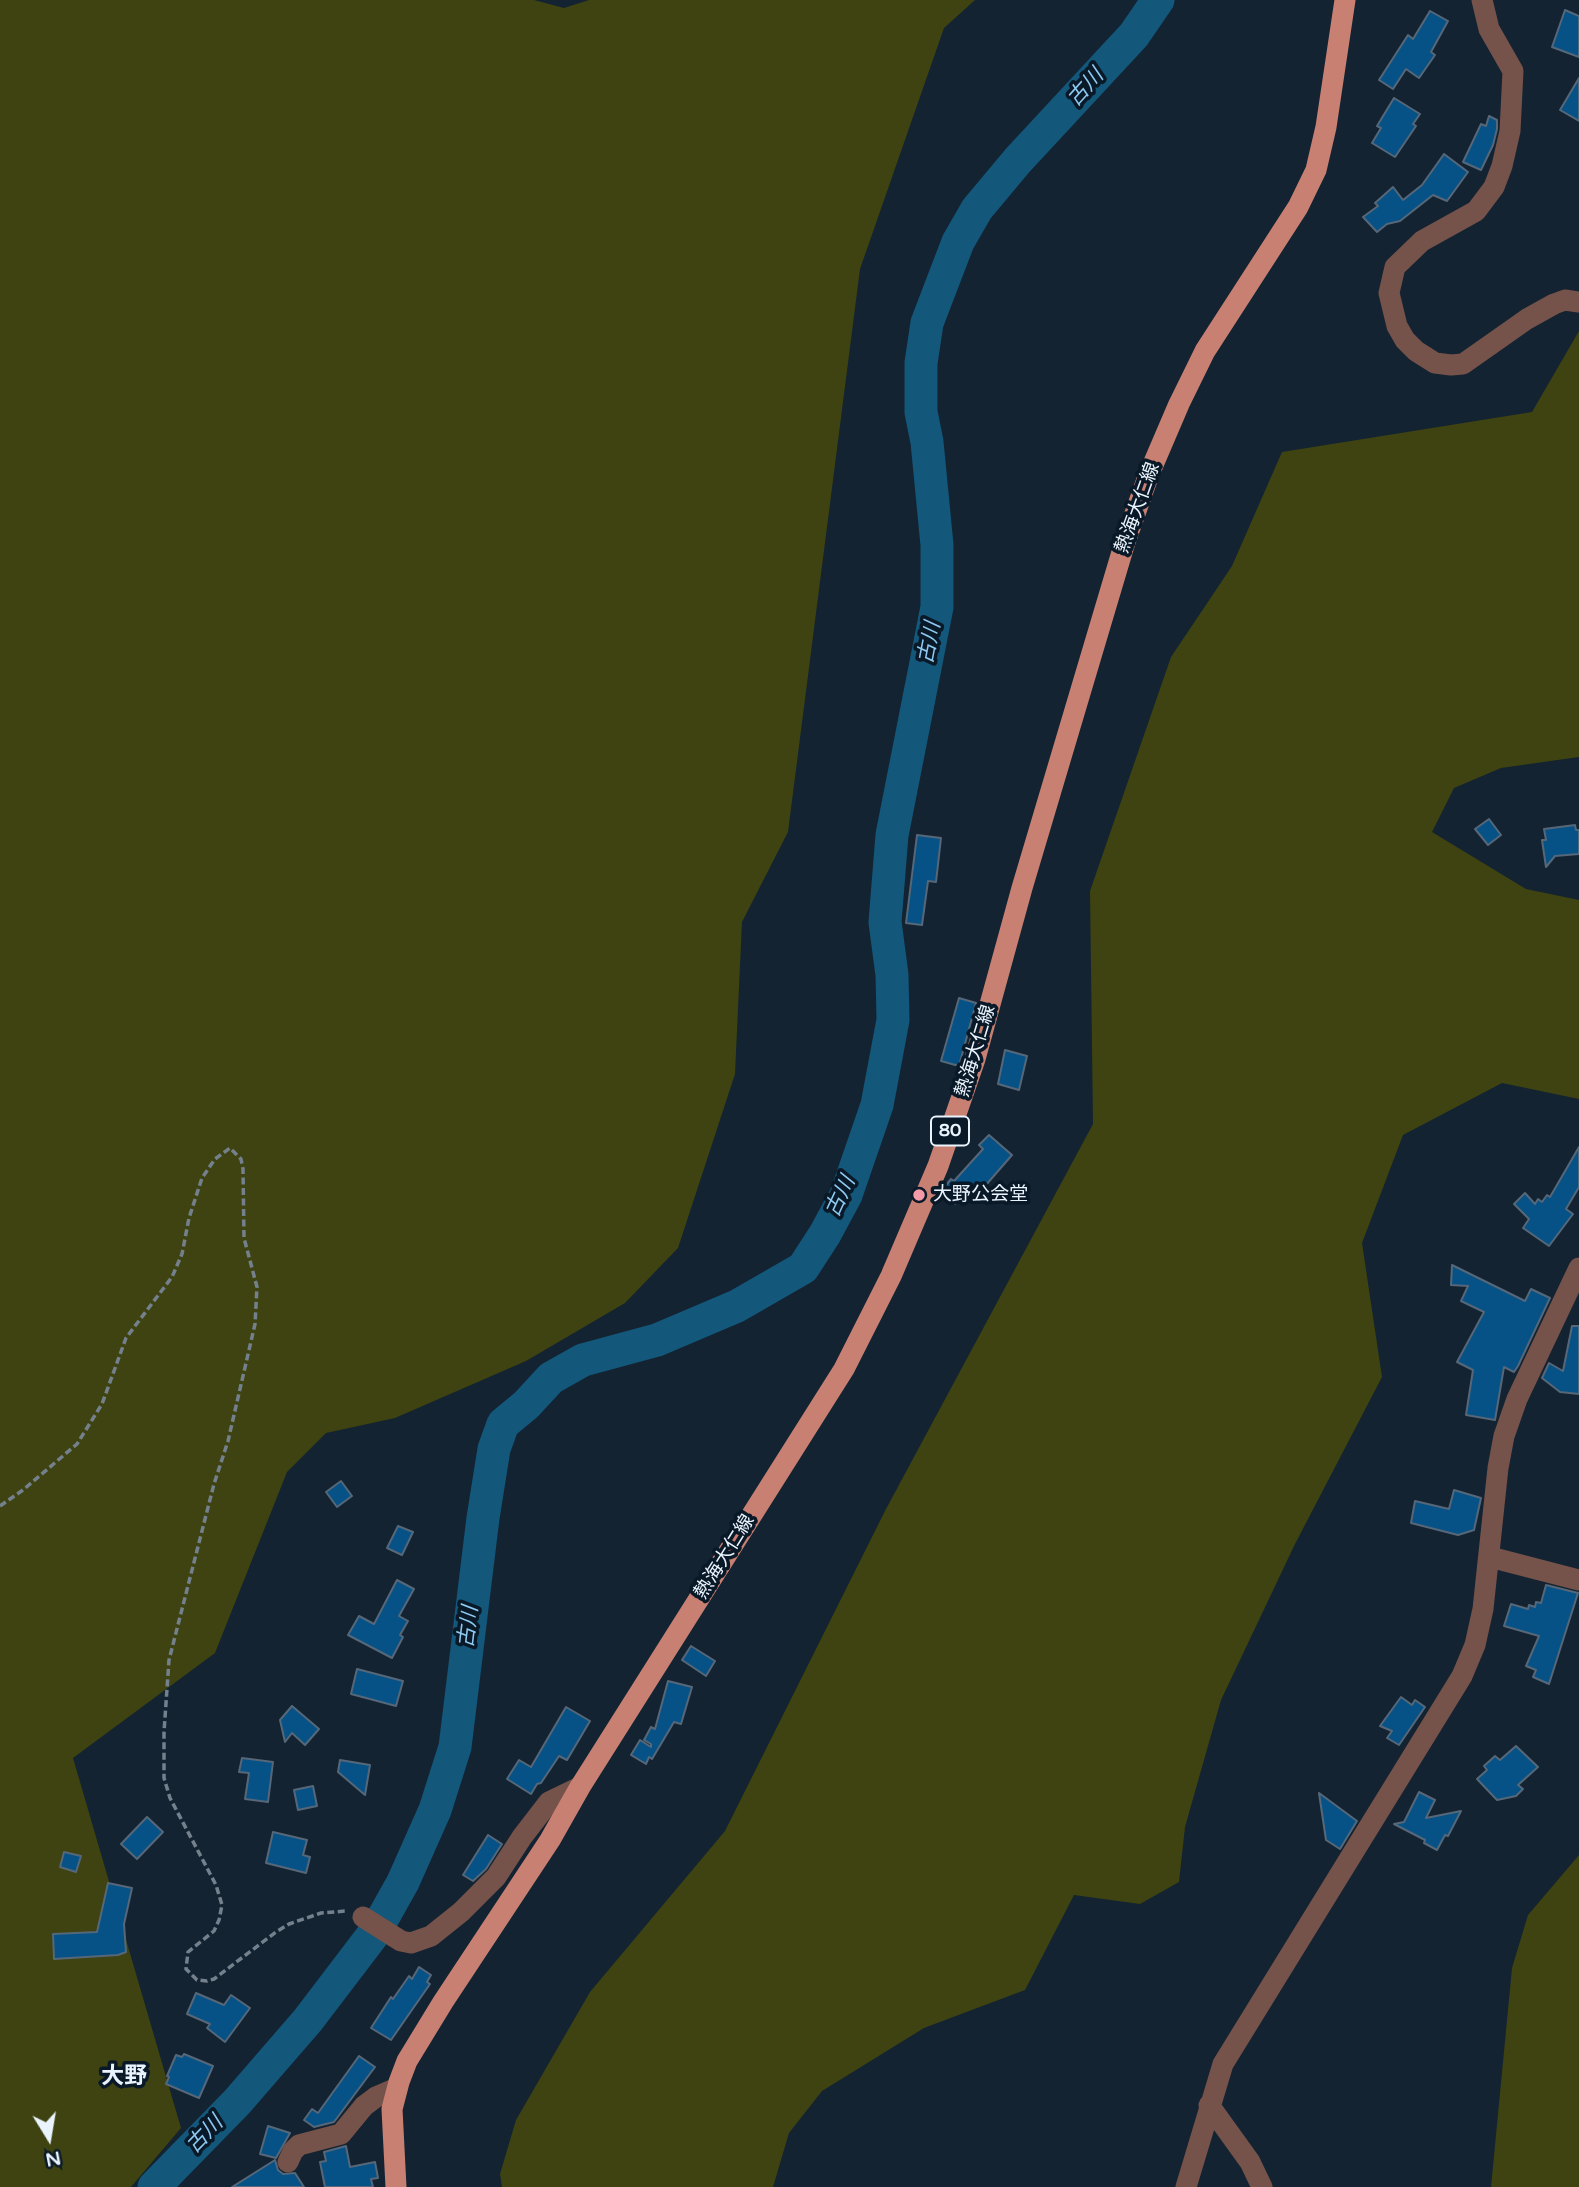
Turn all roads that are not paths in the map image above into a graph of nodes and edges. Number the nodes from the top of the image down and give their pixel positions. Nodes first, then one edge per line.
1 (1345, 0) edge
2 (1482, 0) edge
3 (1579, 302) edge
4 (1579, 1268) edge
5 (1490, 1557) junction
6 (1579, 1580) edge
7 (580, 1787) junction
8 (363, 1917) road end
9 (397, 2088) junction
10 (1209, 2105) junction
11 (288, 2162) dead end
12 (396, 2187) edge
13 (1186, 2187) edge
14 (1262, 2187) edge

1 - 7 main road, 熱海大仁線 / 80
2 - 3 street
4 - 5 street
5 - 6 street
5 - 10 street
7 - 8 street
7 - 9 main road, 熱海大仁線 / 80
9 - 11 street
9 - 12 main road, 熱海大仁線 / 80
10 - 13 street
10 - 14 street

